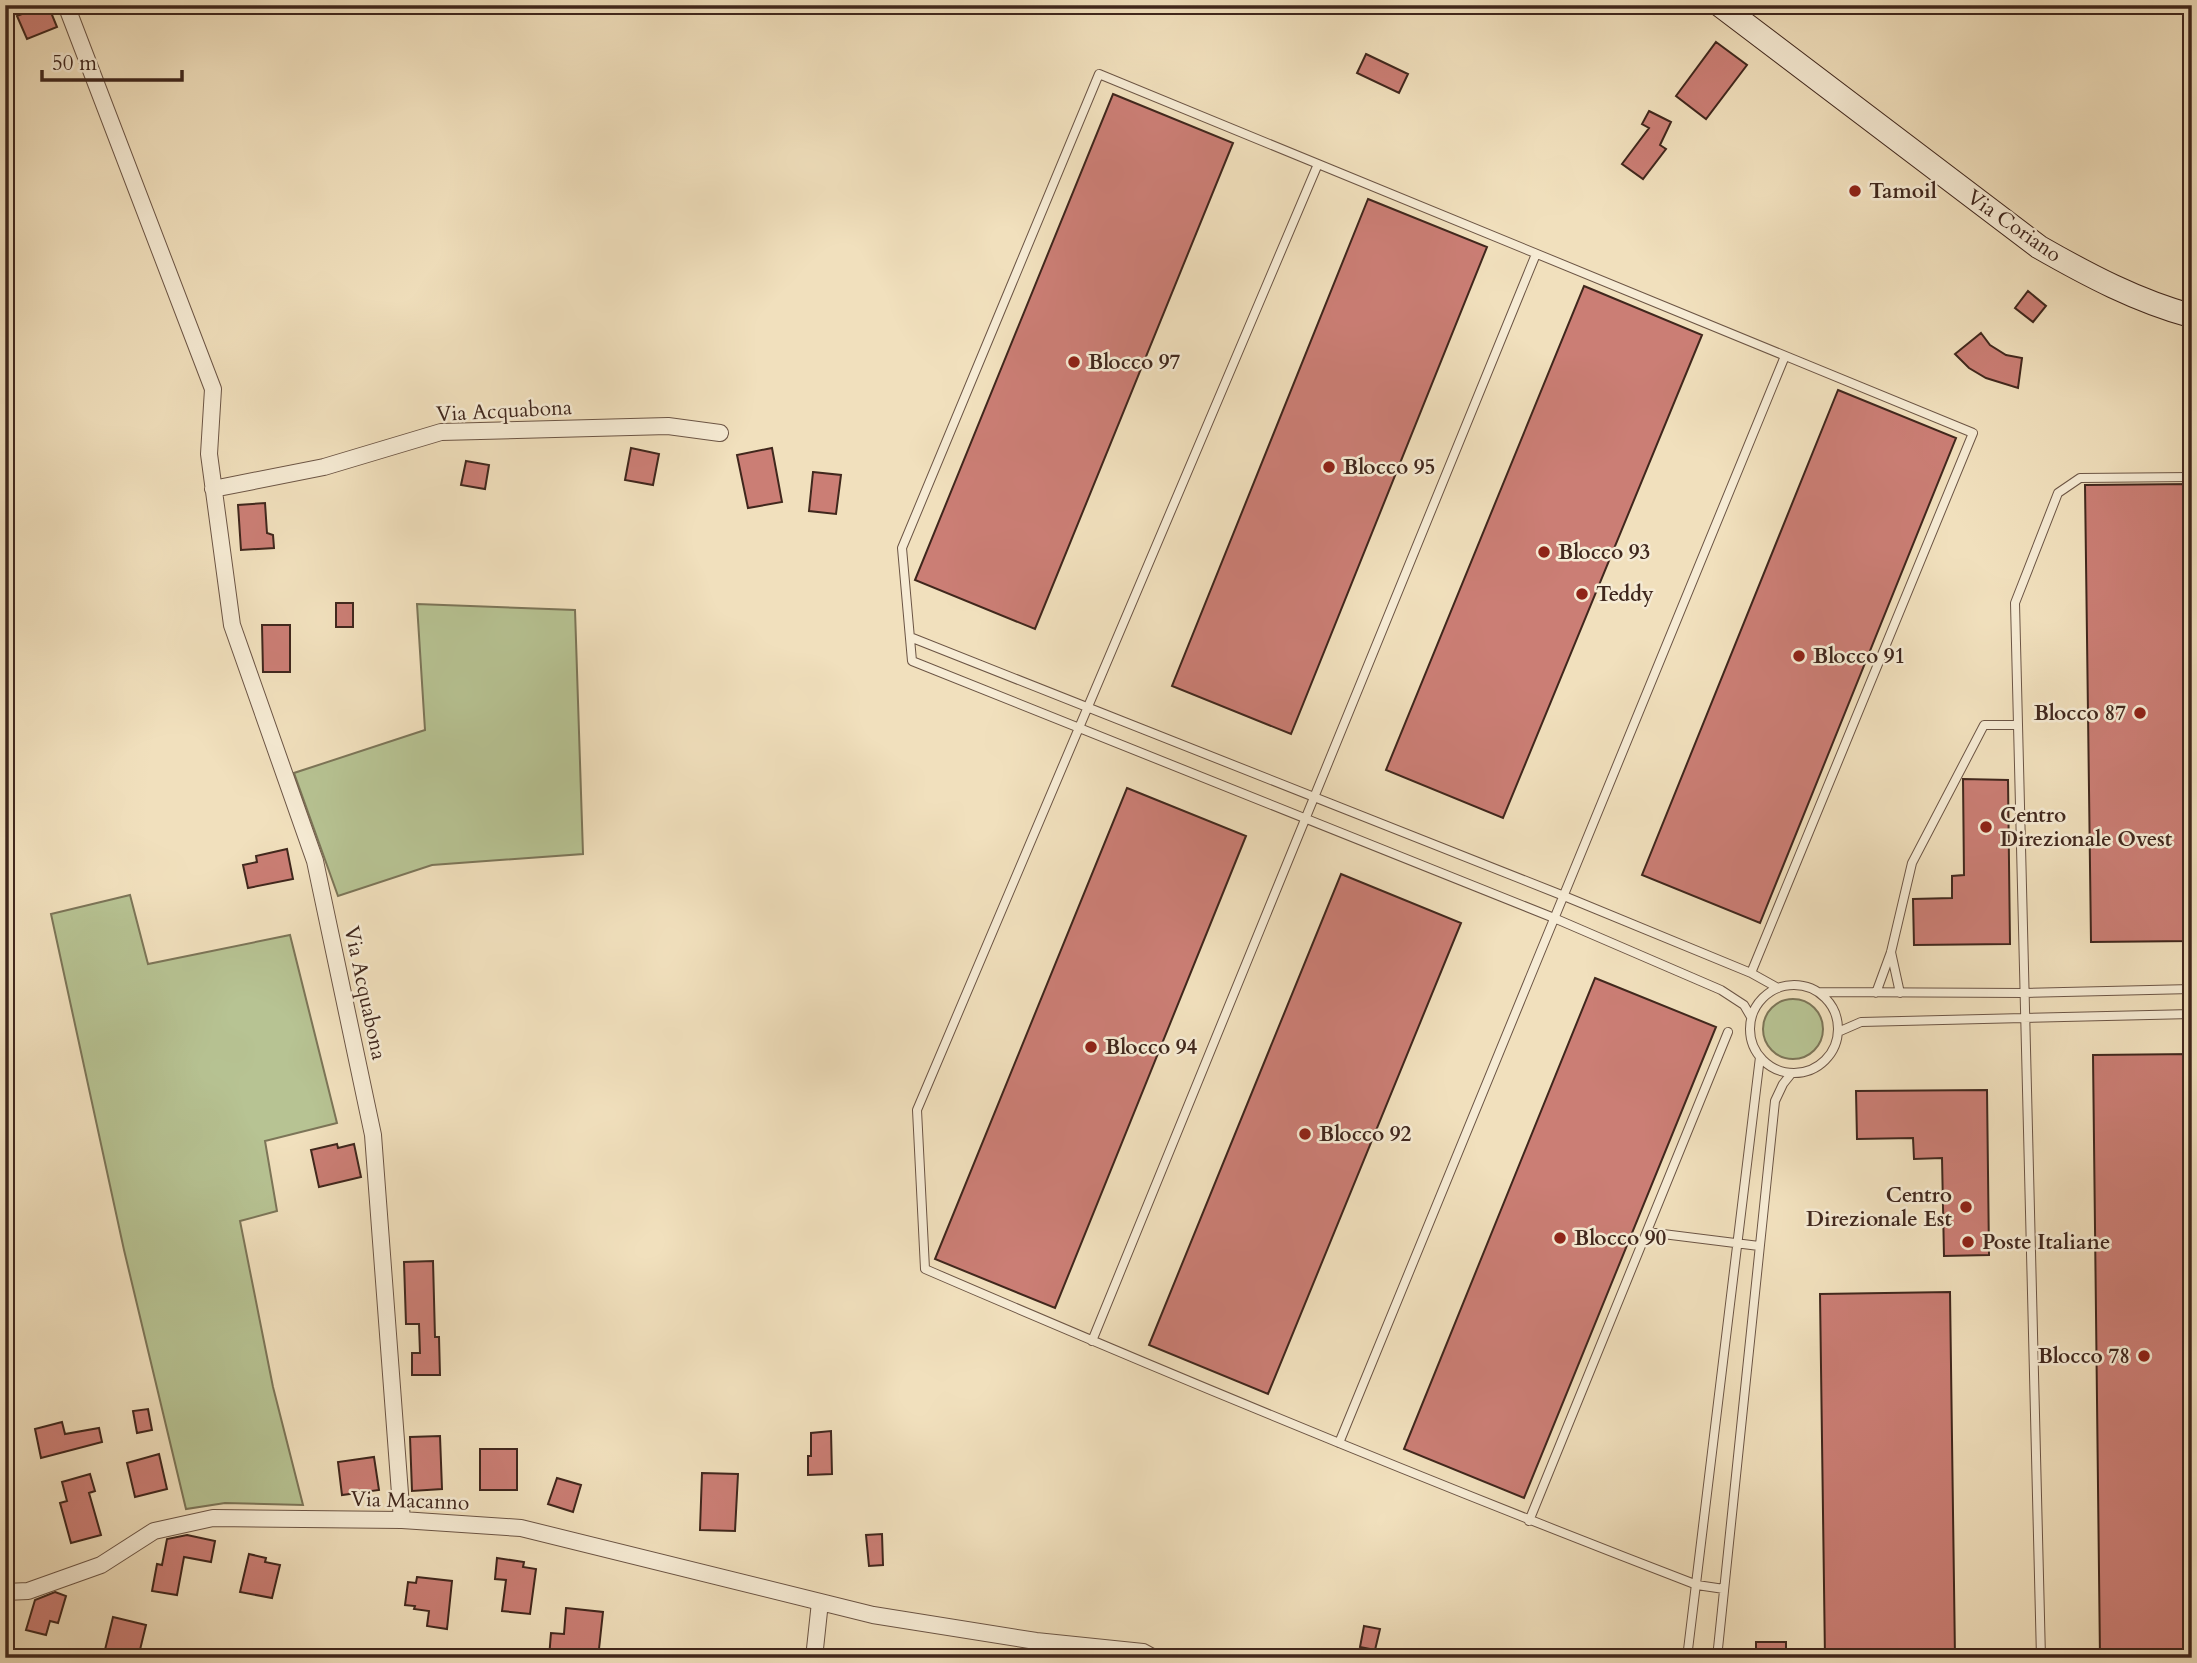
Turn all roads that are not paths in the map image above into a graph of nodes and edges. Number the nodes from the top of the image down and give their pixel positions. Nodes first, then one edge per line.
1 (66, 5) edge
2 (1720, 5) edge
3 (1318, 164) junction
4 (1536, 254) junction
5 (2192, 316) edge
6 (1785, 356) junction
7 (720, 433) dead end
8 (2192, 477) edge
9 (214, 489) junction
10 (910, 637) junction
11 (1088, 708) junction
12 (2018, 725) junction
13 (1080, 729) junction
14 (1314, 797) junction
15 (1305, 819) junction
16 (1563, 896) junction
17 (1554, 918) junction
18 (1891, 952) junction
19 (1751, 973) junction
20 (1778, 988) junction
21 (2192, 989) edge
22 (1819, 992) junction
23 (1876, 993) junction
24 (1900, 993) junction
25 (2025, 993) junction
26 (2192, 1014) edge
27 (1751, 1017) junction
28 (2025, 1017) junction
29 (1728, 1032) dead end
30 (1838, 1032) junction
31 (1760, 1057) junction
32 (1791, 1074) junction
33 (1647, 1232) junction
34 (1737, 1243) junction
35 (1759, 1246) junction
36 (1092, 1341) junction
37 (1339, 1443) junction
38 (402, 1520) junction
39 (1529, 1521) junction
40 (1697, 1585) junction
41 (1724, 1589) junction
42 (5, 1592) edge
43 (820, 1602) junction
44 (1036, 1641) junction
45 (814, 1658) edge
46 (1034, 1658) edge
47 (1154, 1658) edge
48 (1687, 1658) edge
49 (1717, 1658) edge
50 (2041, 1658) edge

1 - 9 street, Via Acquabona
2 - 5 main road, Via Coriano
3 - 4 lane
3 - 10 lane
3 - 11 lane
4 - 6 lane
4 - 14 lane
6 - 16 lane
6 - 19 lane
7 - 9 street, Via Acquabona
8 - 12 lane
9 - 38 street, Via Acquabona
10 - 11 lane
10 - 13 lane
11 - 13 lane
11 - 14 lane
12 - 18 lane
12 - 25 lane
13 - 15 lane
13 - 36 lane
14 - 15 lane
14 - 16 lane
15 - 17 lane
15 - 36 lane
16 - 17 lane
16 - 19 lane
17 - 27 lane
17 - 37 lane
18 - 23 lane
18 - 24 lane
19 - 20 lane
20 - 22 lane
20 - 27 lane
21 - 25 lane
22 - 23 lane
22 - 30 lane
23 - 24 lane
24 - 25 lane
25 - 28 lane
26 - 28 lane
27 - 31 lane
28 - 30 lane
28 - 50 lane
29 - 33 lane
30 - 32 lane
31 - 32 lane
31 - 34 lane
32 - 35 lane
33 - 34 lane
33 - 39 lane
34 - 35 lane
34 - 40 lane
35 - 41 lane
36 - 37 lane
37 - 39 lane
38 - 42 street, Via Macanno
38 - 43 street, Via Macanno
39 - 40 lane
40 - 41 lane
40 - 48 lane
41 - 49 lane
43 - 44 street, Via Macanno
43 - 45 street
44 - 46 street
44 - 47 street, Via Macanno

